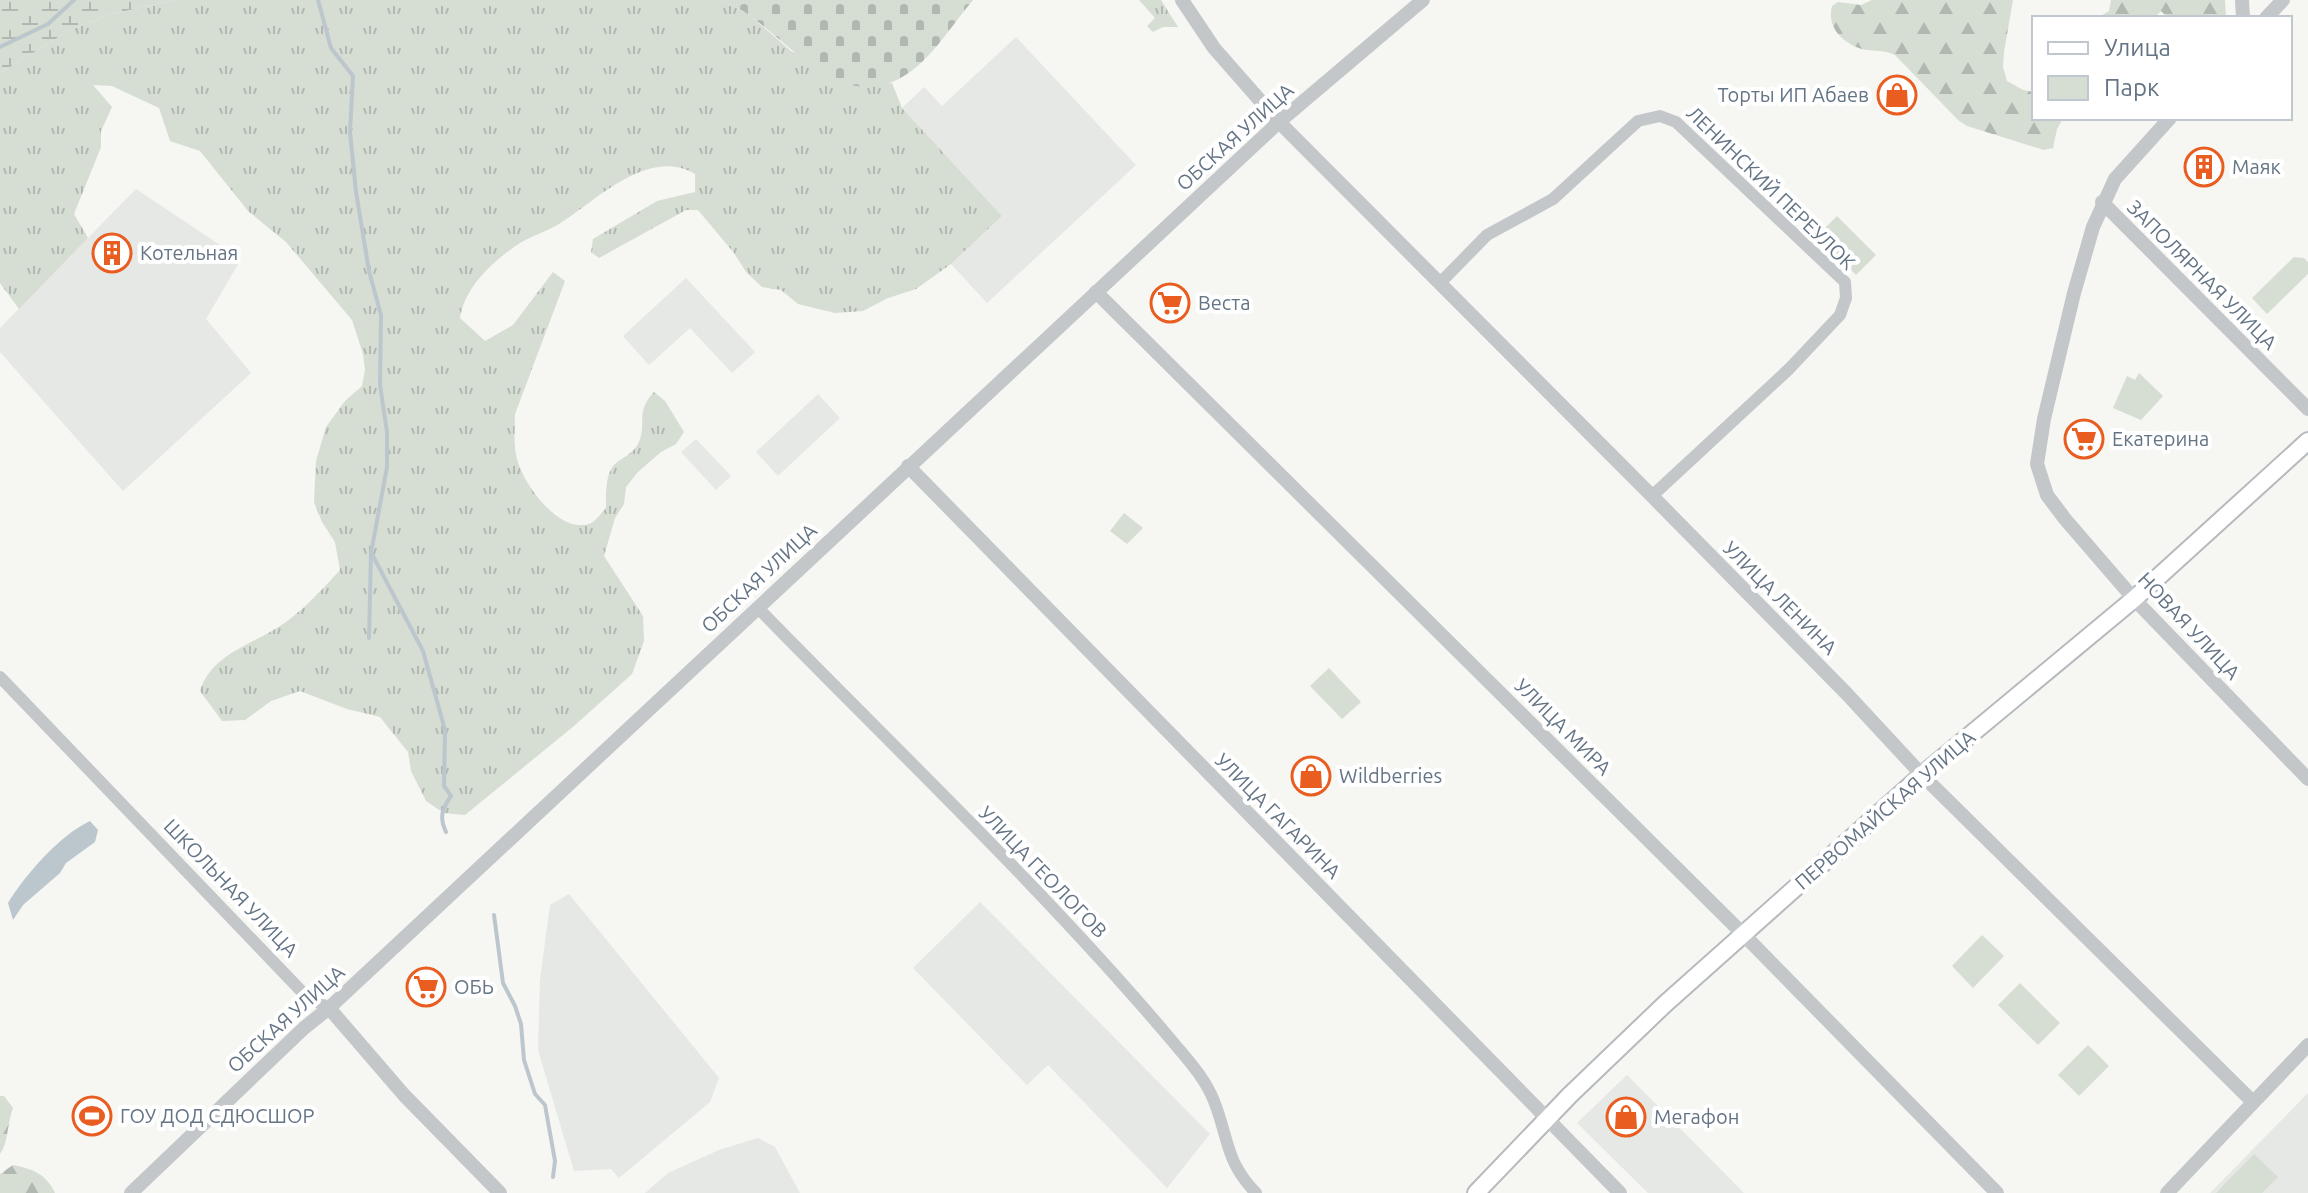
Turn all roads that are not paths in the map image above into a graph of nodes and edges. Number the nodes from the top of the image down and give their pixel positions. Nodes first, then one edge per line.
1 (1182, 0) edge
2 (1423, 0) edge
3 (2283, 0) edge
4 (2268, 16) edge
5 (2168, 120) edge
6 (1279, 122) junction
7 (2102, 202) junction
8 (1440, 283) junction
9 (1096, 292) junction
10 (2308, 409) edge
11 (2308, 441) edge
12 (908, 466) junction
13 (1652, 496) junction
14 (2134, 599) junction
15 (758, 608) junction
16 (0, 677) edge
17 (1922, 775) junction
18 (2308, 779) edge
19 (1743, 934) junction
20 (329, 1008) junction
21 (2308, 1045) edge
22 (2253, 1102) junction
23 (1548, 1118) junction
24 (131, 1193) edge
25 (500, 1193) edge
26 (1256, 1193) edge
27 (1476, 1193) edge
28 (1620, 1193) edge
29 (1997, 1193) edge
30 (2167, 1193) edge

1 - 6 street, УЛИЦА ЛЕНИНА
2 - 6 street, ОБСКАЯ УЛИЦА
3 - 4 street
5 - 7 street
6 - 8 street, УЛИЦА ЛЕНИНА
6 - 9 street, ОБСКАЯ УЛИЦА
7 - 10 street, ЗАПОЛЯРНАЯ УЛИЦА
7 - 14 street, НОВАЯ УЛИЦА
8 - 13 street, УЛИЦА ЛЕНИНА
8 - 13 street, ЛЕНИНСКИЙ ПЕРЕУЛОК
9 - 12 street, ОБСКАЯ УЛИЦА
9 - 19 street, УЛИЦА МИРА
11 - 14 main road, ПЕРВОМАЙСКАЯ УЛИЦА
12 - 15 street, ОБСКАЯ УЛИЦА
12 - 23 street, УЛИЦА ГАГАРИНА
13 - 17 street, УЛИЦА ЛЕНИНА
14 - 17 main road, ПЕРВОМАЙСКАЯ УЛИЦА
14 - 18 street, НОВАЯ УЛИЦА
15 - 20 street, ОБСКАЯ УЛИЦА
15 - 26 street, УЛИЦА ГЕОЛОГОВ
16 - 20 street, ШКОЛЬНАЯ УЛИЦА
17 - 19 main road, ПЕРВОМАЙСКАЯ УЛИЦА
17 - 22 street, УЛИЦА ЛЕНИНА
19 - 23 main road, ПЕРВОМАЙСКАЯ УЛИЦА
19 - 29 street, УЛИЦА МИРА
20 - 24 street, ОБСКАЯ УЛИЦА
20 - 25 street, ШКОЛЬНАЯ УЛИЦА
21 - 22 street
22 - 30 street
23 - 27 main road, ПЕРВОМАЙСКАЯ УЛИЦА
23 - 28 street, УЛИЦА ГАГАРИНА

